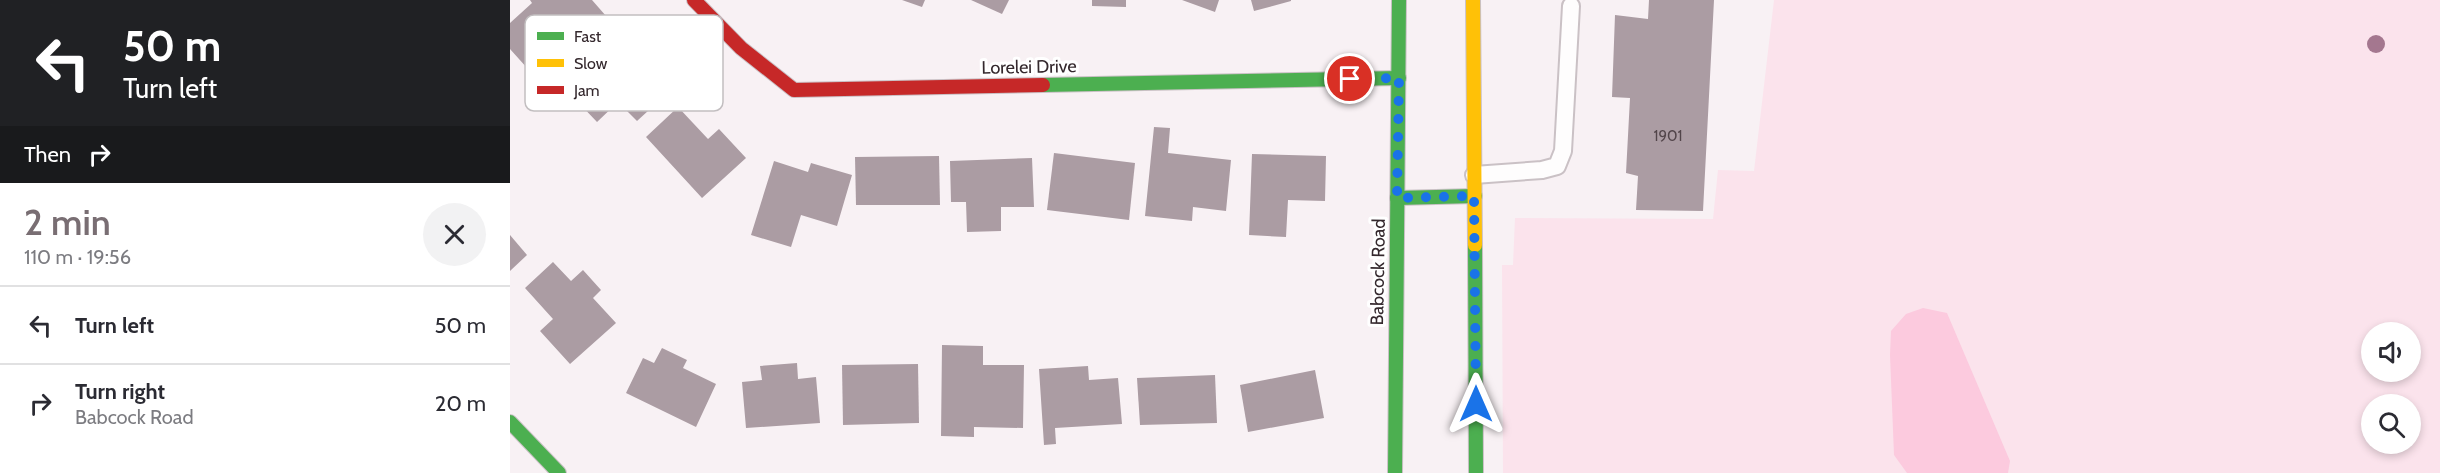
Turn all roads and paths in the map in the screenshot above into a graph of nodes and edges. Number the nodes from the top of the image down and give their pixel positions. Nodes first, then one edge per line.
1 (694, 0) edge
2 (1399, 0) edge
3 (1473, 0) edge
4 (1571, 6) dead end
5 (708, 15) edge
6 (723, 31) edge
7 (1399, 78) junction
8 (1474, 175) junction
9 (1474, 196) junction
10 (1397, 198) junction
11 (510, 422) edge
12 (559, 473) edge
13 (1395, 473) edge
14 (1476, 473) edge

1 - 5 main road, Lorelei Drive
2 - 7 main road, Babcock Road
3 - 8 main road
4 - 8 lane
6 - 7 main road, Lorelei Drive
7 - 10 main road, Babcock Road
8 - 9 main road
9 - 10 main road
9 - 14 main road
10 - 13 main road, Babcock Road
11 - 12 main road

